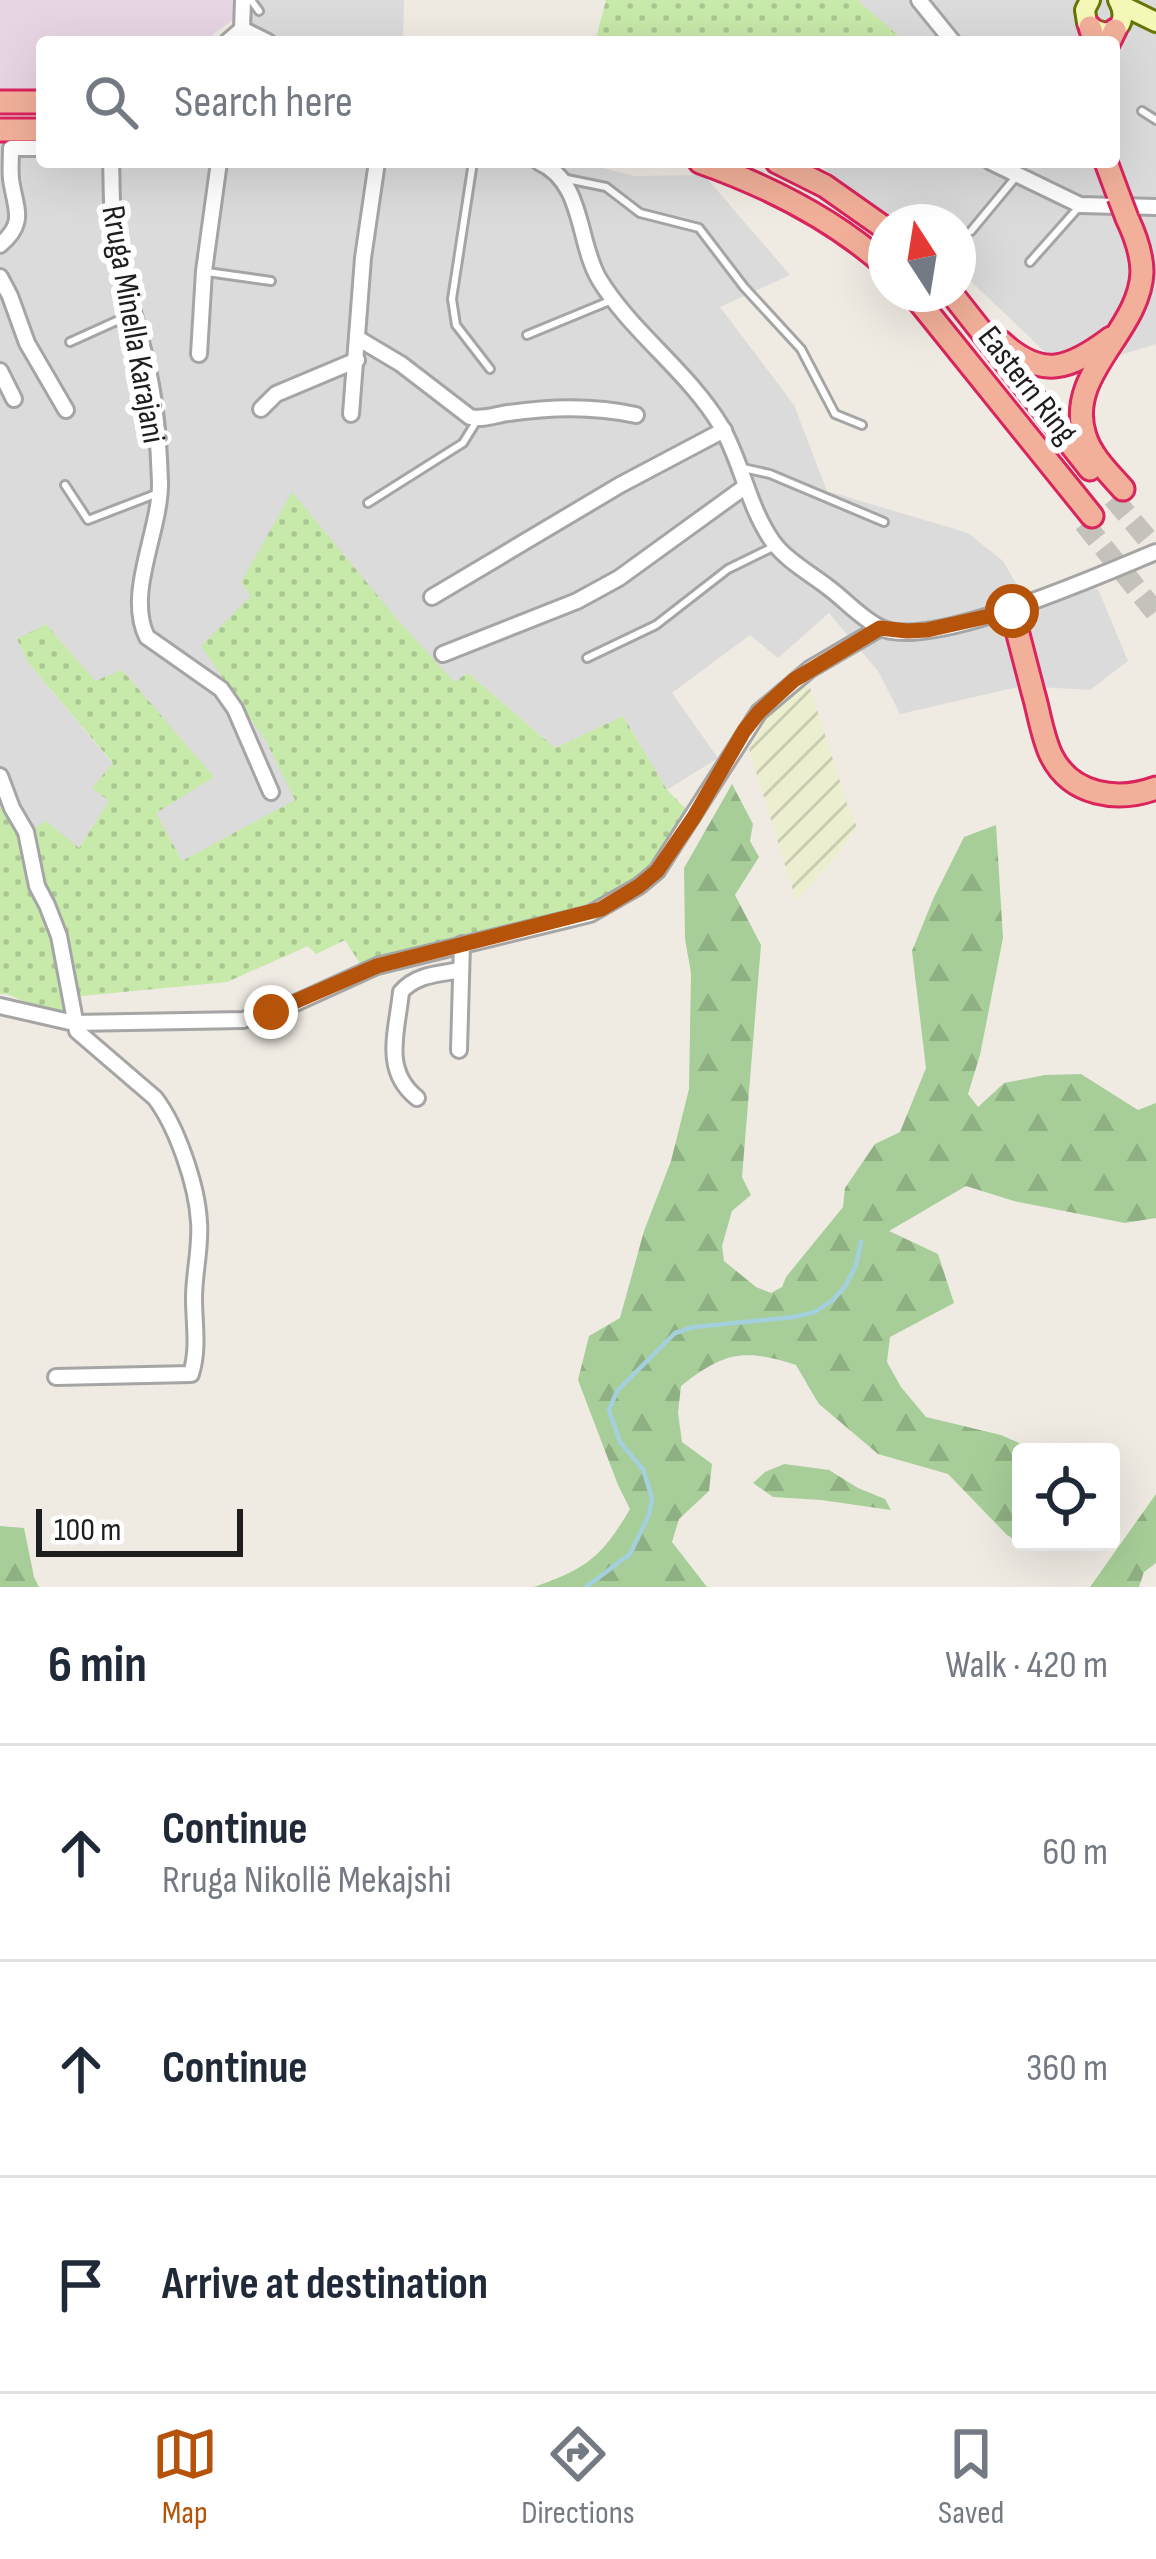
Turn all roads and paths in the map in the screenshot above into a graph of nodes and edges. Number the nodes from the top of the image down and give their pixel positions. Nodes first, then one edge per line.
1 (247, 0) edge
2 (919, 0) edge
3 (1069, 0) edge
4 (260, 11) dead end
5 (1105, 20) edge
6 (1155, 22) edge
7 (242, 29) junction
8 (234, 36) edge
9 (256, 36) edge
10 (948, 36) edge
11 (0, 102) edge
12 (36, 102) edge
13 (1142, 110) dead end
14 (1156, 120) edge
15 (36, 132) edge
16 (6, 139) edge
17 (36, 146) edge
18 (110, 168) edge
19 (218, 168) edge
20 (376, 168) edge
21 (472, 168) edge
22 (548, 168) edge
23 (715, 168) edge
24 (790, 168) edge
25 (801, 168) edge
26 (1003, 168) edge
27 (1108, 168) edge
28 (1017, 175) junction
29 (5, 178) edge
30 (563, 178) junction
31 (1080, 205) junction
32 (1156, 207) edge
33 (868, 211) edge
34 (868, 214) edge
35 (976, 224) edge
36 (0, 245) edge
37 (868, 252) edge
38 (1030, 262) dead end
39 (204, 271) junction
40 (0, 277) edge
41 (271, 281) dead end
42 (612, 299) junction
43 (929, 312) edge
44 (970, 312) edge
45 (973, 312) edge
46 (134, 313) junction
47 (1121, 331) junction
48 (527, 334) dead end
49 (359, 339) junction
50 (70, 342) dead end
51 (199, 353) dead end
52 (357, 360) junction
53 (490, 369) dead end
54 (0, 371) edge
55 (14, 399) dead end
56 (66, 410) dead end
57 (261, 410) dead end
58 (351, 414) dead end
59 (637, 415) dead end
60 (478, 419) junction
61 (862, 425) dead end
62 (724, 430) junction
63 (739, 468) junction
64 (64, 485) dead end
65 (746, 486) junction
66 (160, 492) junction
67 (368, 503) dead end
68 (1088, 519) tunnel mouth
69 (884, 522) dead end
70 (775, 546) junction
71 (1156, 552) edge
72 (432, 597) dead end
73 (1012, 611) junction
74 (880, 628) junction
75 (443, 654) dead end
76 (587, 658) dead end
77 (0, 776) edge
78 (1156, 788) edge
79 (271, 791) dead end
80 (462, 944) junction
81 (461, 970) junction
82 (0, 1006) edge
83 (74, 1023) junction
84 (459, 1050) dead end
85 (417, 1098) dead end
86 (56, 1377) dead end

1 - 4 lane
1 - 7 street
2 - 10 street
3 - 5 main road
5 - 6 main road
7 - 8 street
7 - 9 street
11 - 12 highway
13 - 14 lane
15 - 16 highway
16 - 17 street
16 - 29 street
18 - 46 street, Rruga Minella Karajani
19 - 39 street
20 - 49 street
21 - 53 lane
22 - 30 street
23 - 37 highway
24 - 34 highway
25 - 33 highway
26 - 28 street
27 - 47 highway
28 - 31 street
28 - 35 lane
29 - 36 street
30 - 42 street
30 - 61 lane
31 - 32 street
31 - 38 lane
39 - 41 lane
39 - 51 street
40 - 56 street
42 - 48 lane
42 - 62 street
43 - 68 highway, Eastern Ring
44 - 47 highway, Eastern Ring
45 - 47 highway
46 - 50 lane
46 - 66 street, Rruga Minella Karajani
49 - 52 street
49 - 60 street
52 - 57 street
52 - 58 street
54 - 55 street
59 - 60 street
60 - 67 lane
62 - 63 street
62 - 72 street
63 - 65 street
63 - 69 lane
64 - 66 lane
65 - 70 street
65 - 75 street
66 - 79 street, Rruga Minella Karajani
70 - 74 street
70 - 76 lane
71 - 73 street
73 - 74 street
73 - 78 highway
74 - 80 street
77 - 83 street
80 - 81 street
80 - 83 street
81 - 84 street
81 - 85 street
82 - 83 street
83 - 86 street

